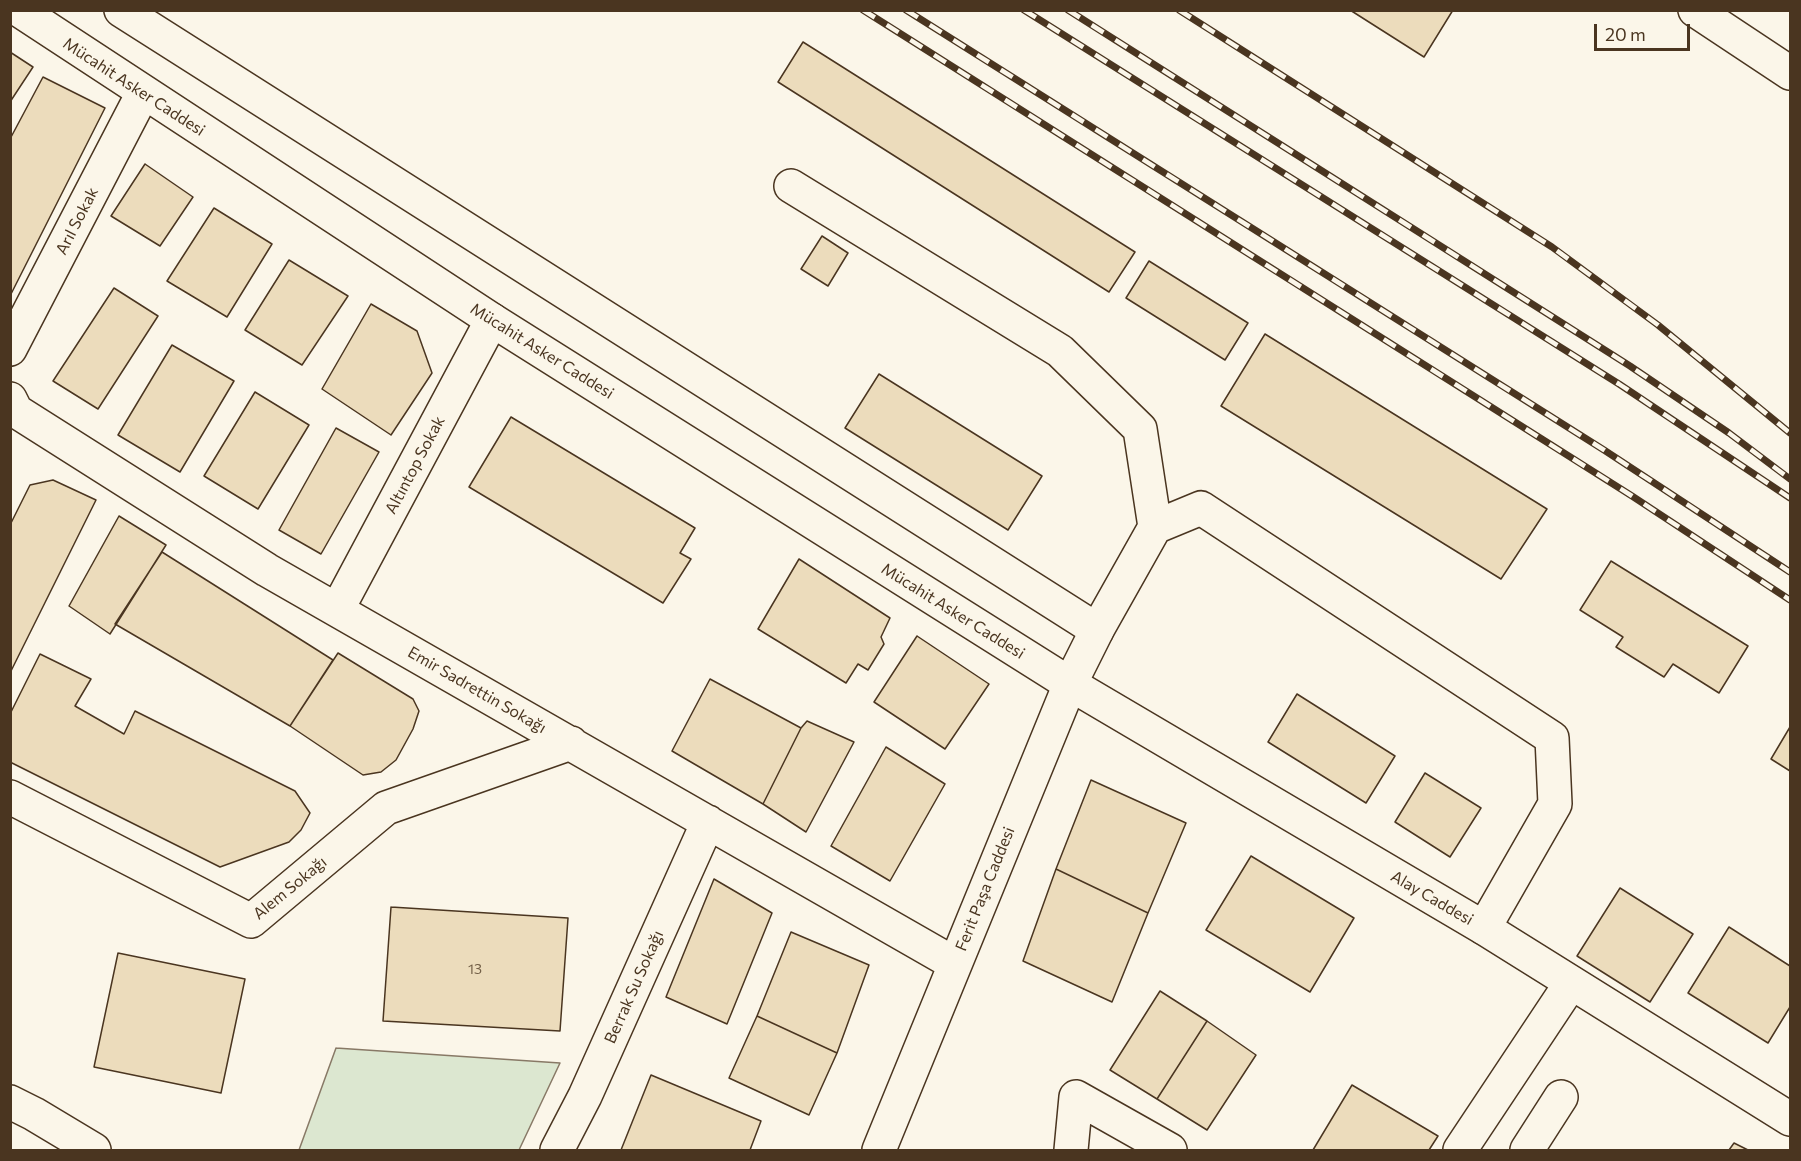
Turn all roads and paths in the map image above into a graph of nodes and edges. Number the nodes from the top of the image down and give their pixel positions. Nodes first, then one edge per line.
1 (19, 10) edge
2 (121, 10) edge
3 (1695, 10) edge
4 (1791, 73) edge
5 (143, 93) junction
6 (791, 186) dead end
7 (492, 320) junction
8 (10, 349) edge
9 (12, 411) edge
10 (1155, 527) junction
11 (337, 610) junction
12 (1097, 630) junction
13 (1070, 684) junction
14 (571, 743) junction
15 (10, 797) edge
16 (708, 822) junction
17 (1484, 928) junction
18 (955, 964) junction
19 (1571, 983) junction
20 (1561, 1097) dead end
21 (10, 1102) edge
22 (1791, 1119) edge
23 (94, 1150) edge
24 (557, 1150) edge
25 (879, 1150) edge
26 (1071, 1150) edge
27 (1170, 1150) edge
28 (1460, 1150) edge
29 (1527, 1150) edge

1 - 5 street, Mücahit Asker Caddesi
2 - 12 street
3 - 4 street
5 - 7 street, Mücahit Asker Caddesi
5 - 8 street, Arıl Sokak
6 - 10 street
7 - 11 street, Altıntop Sokak
7 - 13 street, Mücahit Asker Caddesi
9 - 11 street, Emir Sadrettin Sokağı
10 - 12 street, Ferit Paşa Caddesi
10 - 17 street
11 - 14 street, Emir Sadrettin Sokağı
12 - 13 street, Ferit Paşa Caddesi
13 - 17 street, Alay Caddesi
13 - 18 street, Ferit Paşa Caddesi
14 - 15 street, Alem Sokağı
14 - 16 street, Emir Sadrettin Sokağı
16 - 18 street, Emir Sadrettin Sokağı
16 - 24 street, Berrak Su Sokağı
17 - 19 street, Alay Caddesi
18 - 25 street, Ferit Paşa Caddesi
19 - 22 street, Alay Caddesi
19 - 28 street
20 - 29 street
21 - 23 street
26 - 27 street

